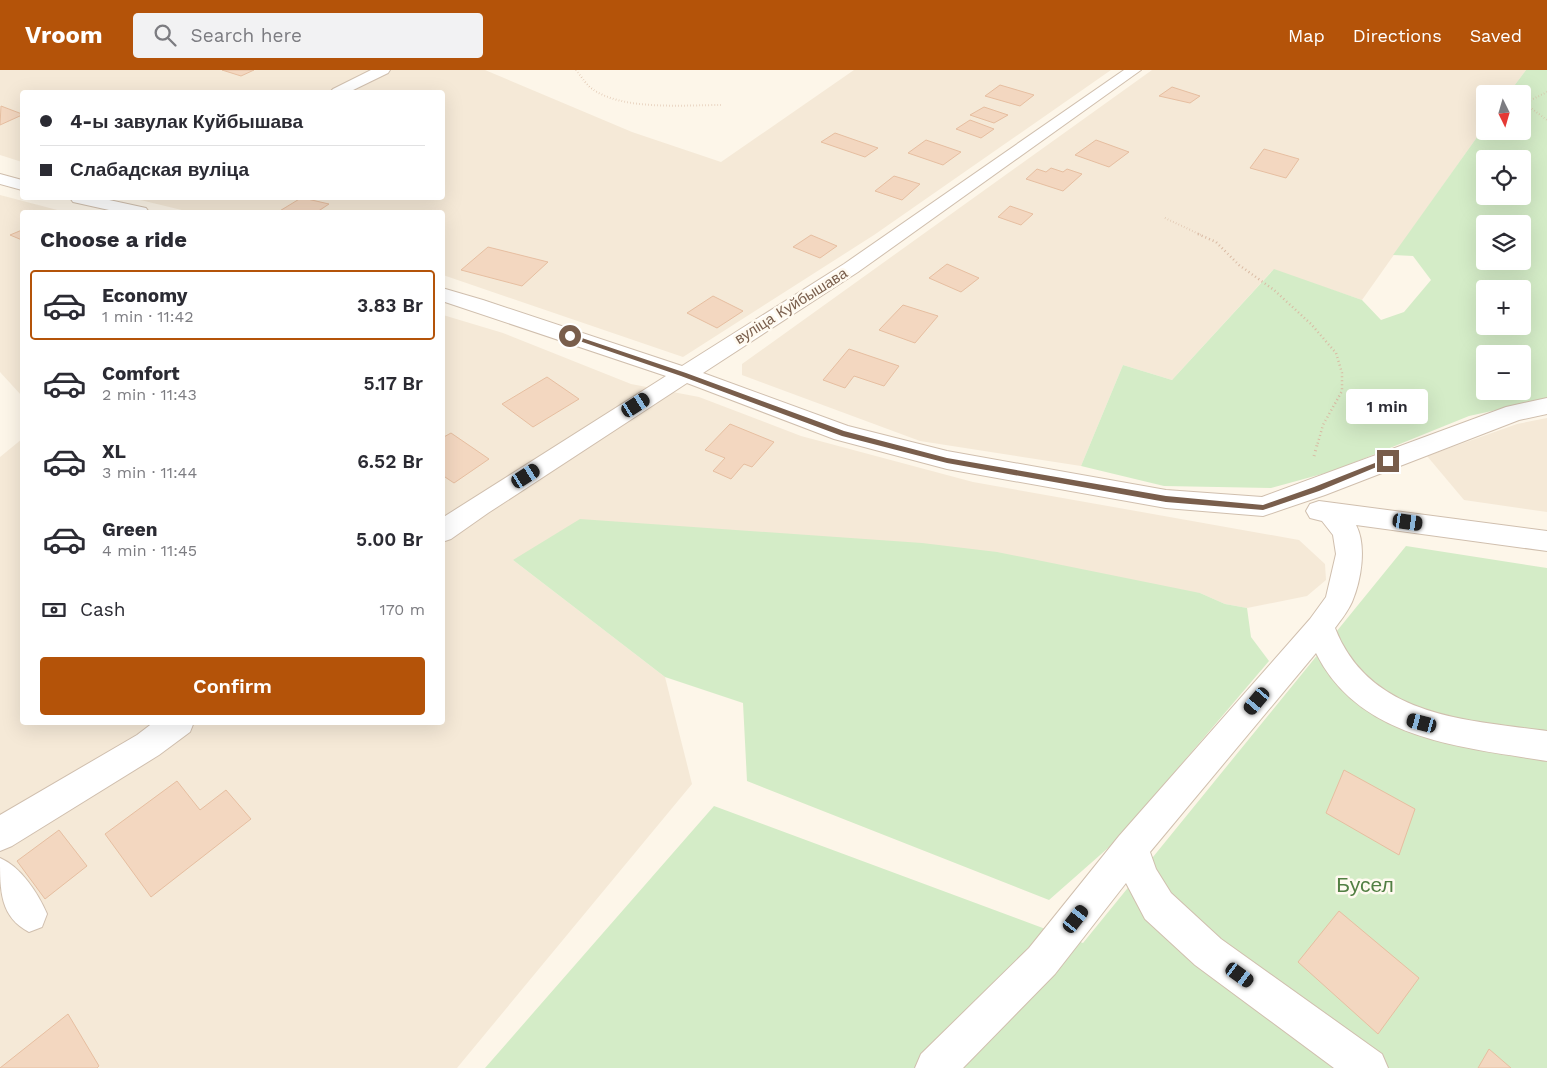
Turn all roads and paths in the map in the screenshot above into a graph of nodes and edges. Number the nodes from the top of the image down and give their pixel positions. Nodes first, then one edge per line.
1 (383, 70) edge
2 (576, 70) edge
3 (1134, 70) edge
4 (342, 90) edge
5 (1547, 92) edge
6 (721, 105) dead end
7 (1547, 120) edge
8 (0, 179) edge
9 (20, 184) edge
10 (105, 200) edge
11 (118, 201) edge
12 (136, 210) edge
13 (1165, 218) dead end
14 (445, 295) edge
15 (683, 374) junction
16 (1547, 406) edge
17 (1323, 500) junction
18 (445, 530) edge
19 (1547, 541) edge
20 (1320, 628) junction
21 (175, 725) edge
22 (1547, 746) edge
23 (0, 834) edge
24 (1131, 848) junction
25 (0, 876) edge
26 (29, 914) dead end
27 (935, 1068) edge
28 (1368, 1068) edge

1 - 4 street
2 - 6 path
3 - 15 street, вуліца Куйбышава
5 - 7 path
8 - 9 street
10 - 11 street
11 - 12 street
13 - 17 path
14 - 15 street
15 - 17 street
15 - 18 street, вуліца Куйбышава
16 - 17 street
17 - 19 street
17 - 20 street
20 - 22 street
20 - 24 street
21 - 23 street
24 - 27 street
24 - 28 street
25 - 26 street

